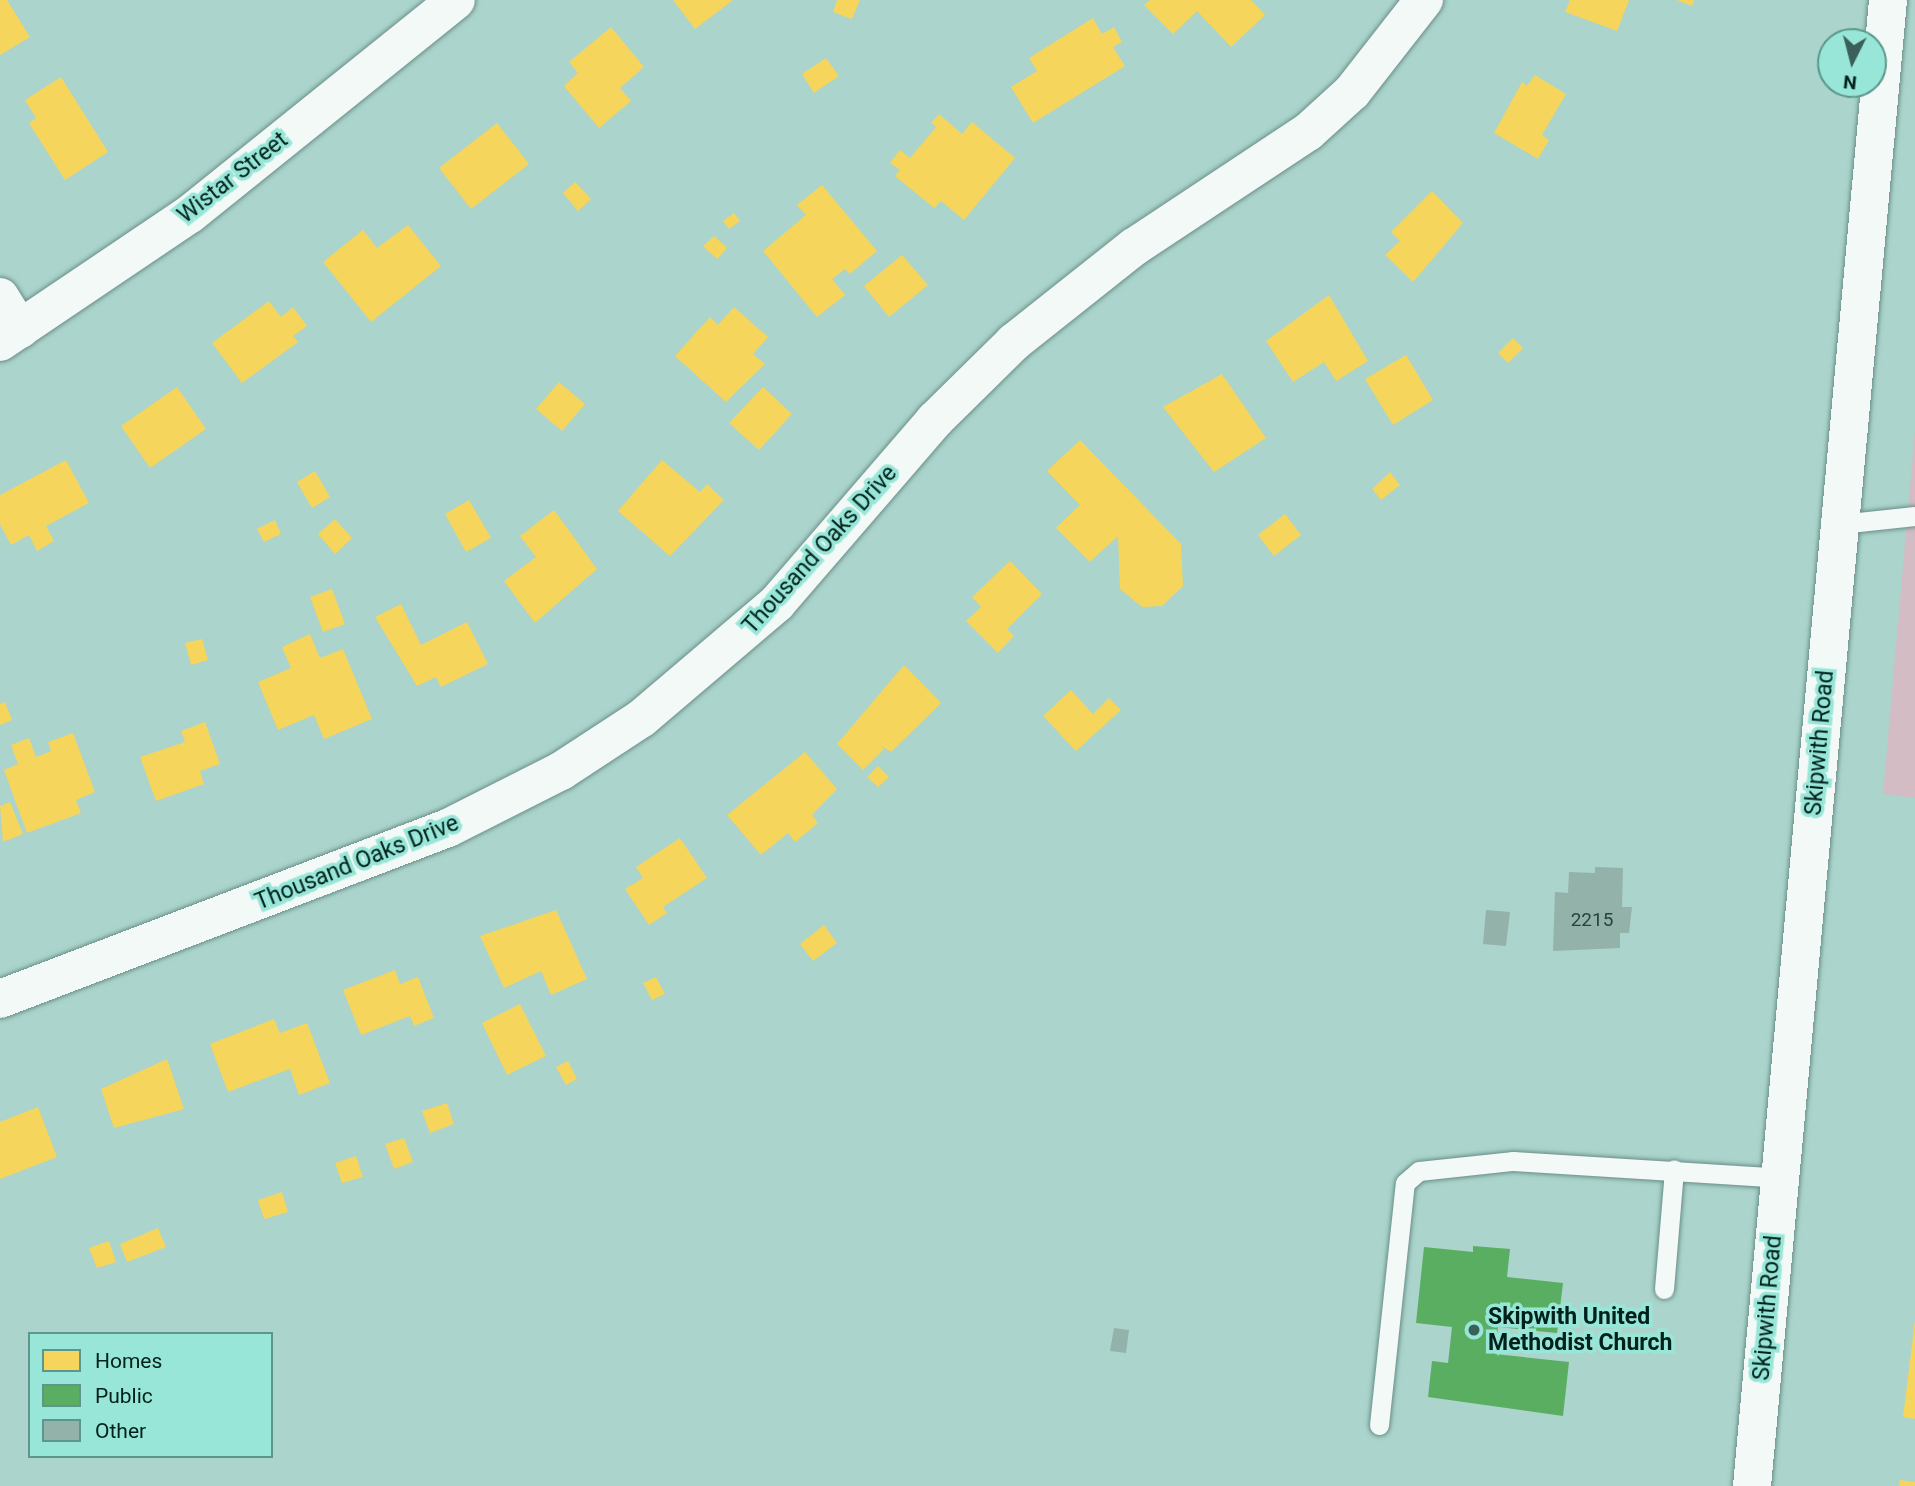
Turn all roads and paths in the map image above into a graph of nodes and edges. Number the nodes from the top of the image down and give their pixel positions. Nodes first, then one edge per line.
1 (456, 0) edge
2 (1424, 0) edge
3 (1888, 0) edge
4 (0, 297) edge
5 (10, 336) edge
6 (1915, 516) edge
7 (1840, 524) junction
8 (0, 999) edge
9 (1674, 1169) junction
10 (1780, 1178) junction
11 (1664, 1289) dead end
12 (1379, 1425) dead end
13 (1752, 1486) edge

1 - 5 street, Wistar Street
2 - 8 street, Thousand Oaks Drive
3 - 7 street, Skipwith Road
4 - 5 street
6 - 7 lane
7 - 10 street, Skipwith Road
9 - 10 lane
9 - 11 lane
9 - 12 lane
10 - 13 street, Skipwith Road

